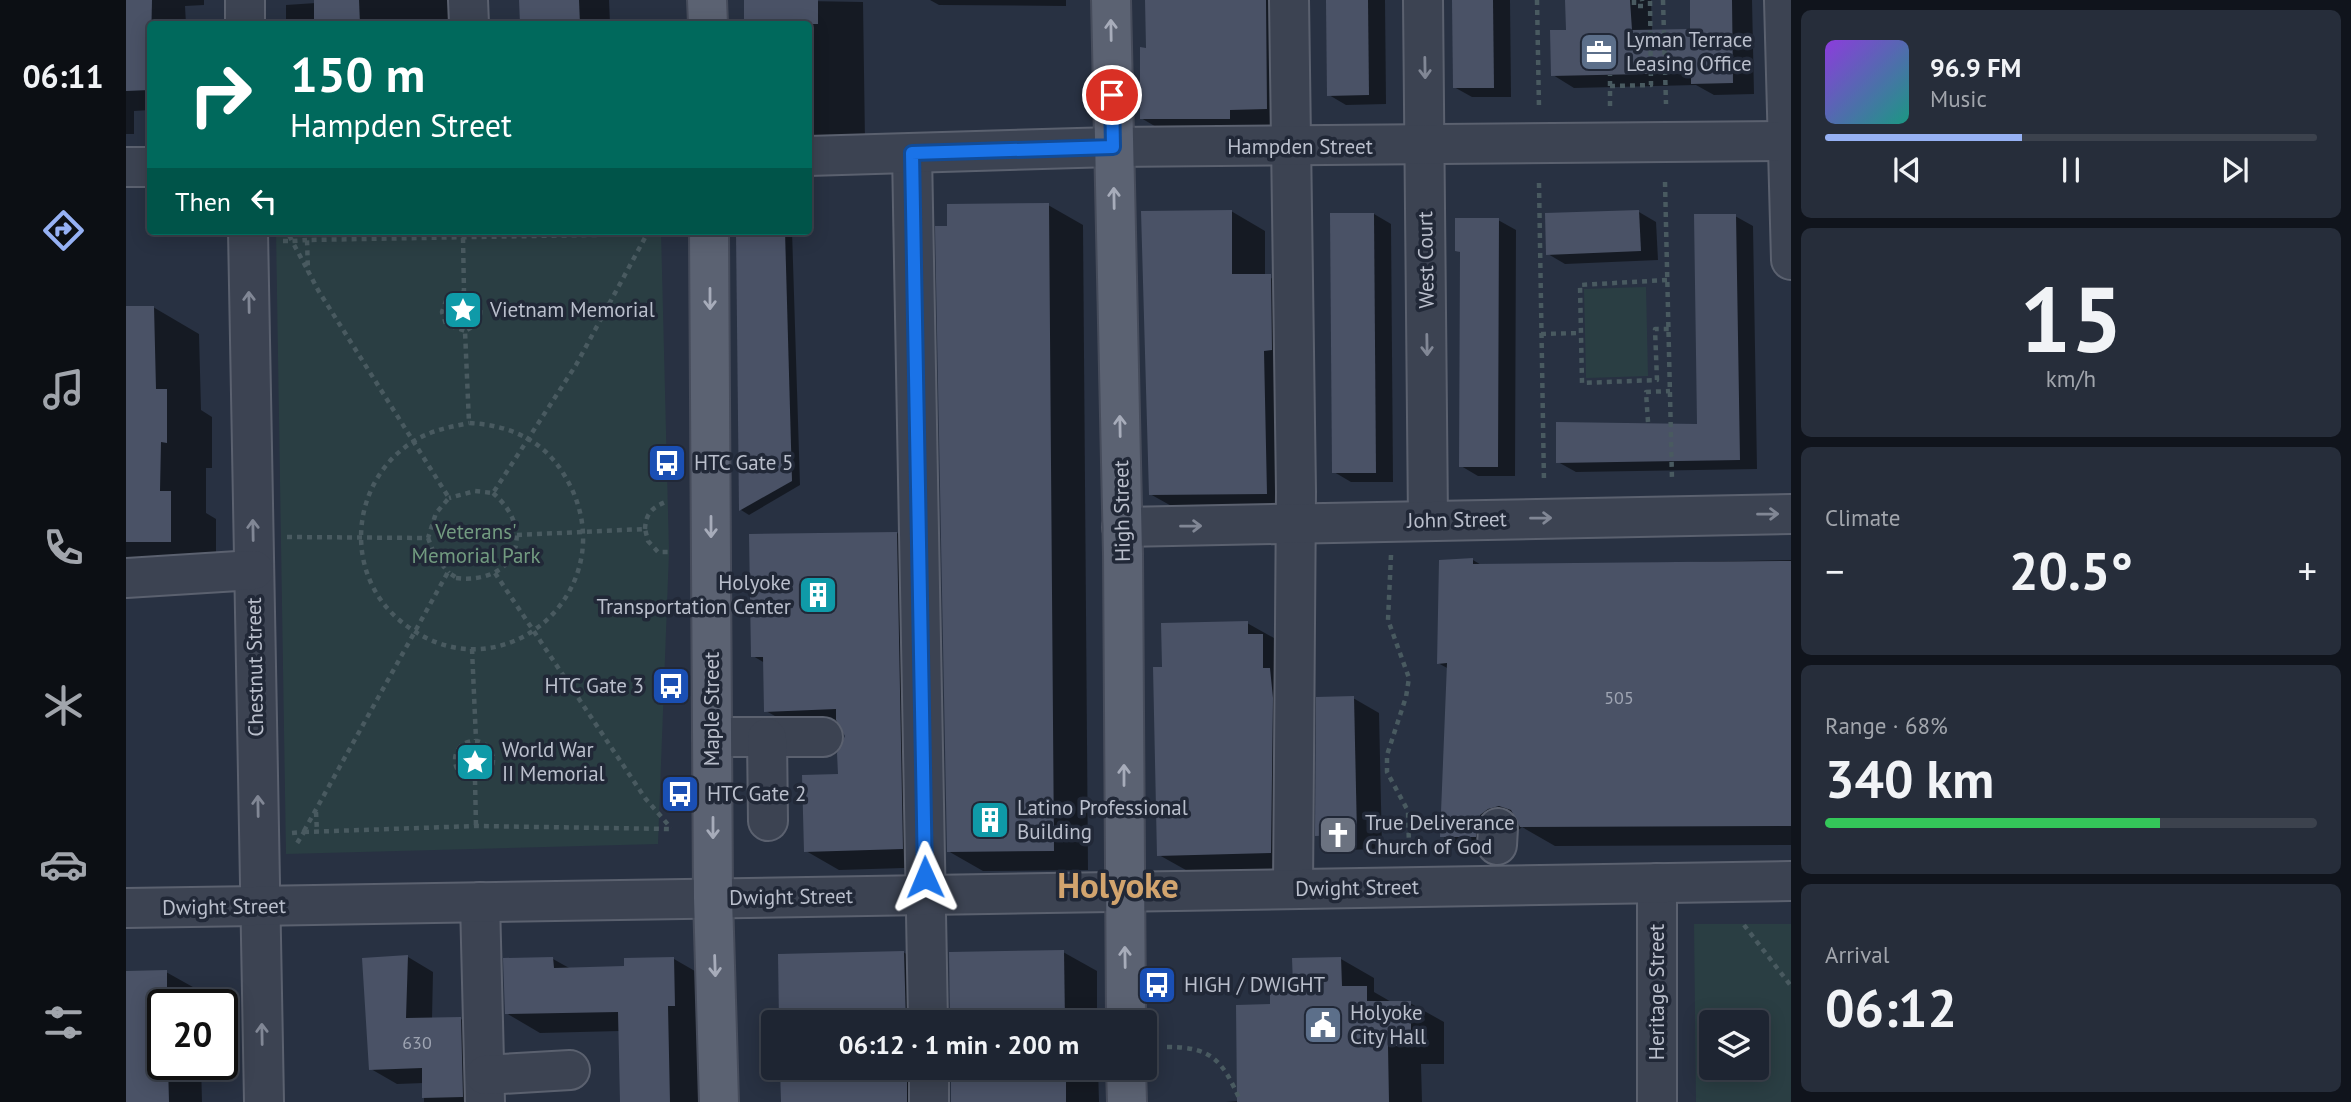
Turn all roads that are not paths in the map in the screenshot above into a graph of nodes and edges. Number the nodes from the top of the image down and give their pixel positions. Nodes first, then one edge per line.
1 (245, 0) edge
2 (468, 0) edge
3 (707, 0) edge
4 (1111, 0) edge
5 (1289, 0) edge
6 (1423, 0) edge
7 (1784, 0) edge
8 (245, 21) edge
9 (469, 21) edge
10 (708, 21) edge
11 (1789, 142) edge
12 (1426, 146) junction
13 (1113, 147) junction
14 (1292, 148) junction
15 (912, 153) junction
16 (812, 156) edge
17 (126, 167) edge
18 (147, 167) edge
19 (248, 235) edge
20 (709, 235) edge
21 (1791, 260) edge
22 (1791, 513) edge
23 (1428, 520) junction
24 (1296, 523) junction
25 (1122, 527) junction
26 (254, 570) junction
27 (126, 578) edge
28 (712, 737) junction
29 (823, 737) dead end
30 (768, 738) junction
31 (768, 821) dead end
32 (1791, 881) edge
33 (1657, 883) junction
34 (1293, 890) junction
35 (1125, 893) junction
36 (925, 895) junction
37 (713, 898) junction
38 (480, 902) junction
39 (259, 906) junction
40 (126, 908) edge
41 (928, 1010) edge
42 (1126, 1010) edge
43 (569, 1070) dead end
44 (929, 1080) edge
45 (1126, 1080) edge
46 (485, 1088) edge
47 (264, 1102) edge
48 (719, 1102) edge
49 (929, 1102) edge
50 (1127, 1102) edge
51 (1657, 1102) edge

1 - 8 street
2 - 9 street
3 - 10 main road
13 -> 4 main road, High Street
5 - 14 street
6 -> 12 street, West Court
7 - 11 street
11 - 12 street, Hampden Street
11 - 21 street
12 - 14 street, Hampden Street
12 -> 23 street, West Court
13 - 14 street, Hampden Street
13 - 15 street, Hampden Street
25 -> 13 main road, High Street
14 - 24 street
15 - 16 street, Hampden Street
15 - 36 street
17 - 18 street
26 -> 19 street, Chestnut Street
20 -> 28 main road, Maple Street
23 -> 22 street, John Street
23 - 24 street, John Street
25 -> 24 street, John Street
24 - 34 street
35 -> 25 main road, High Street
26 - 27 street
39 -> 26 street, Chestnut Street
28 - 30 street
28 -> 37 main road, Maple Street
29 - 30 street
30 - 31 street
32 - 33 street, Dwight Street
33 - 34 street, Dwight Street
33 - 51 street, Heritage Street
34 - 35 street, Dwight Street
35 - 36 street, Dwight Street
42 -> 35 main road, High Street
36 - 37 street, Dwight Street
36 - 41 street
37 - 38 street, Dwight Street
37 -> 48 main road, Maple Street
38 - 39 street, Dwight Street
38 - 46 street
39 - 40 street, Dwight Street
47 -> 39 street, Chestnut Street
43 - 46 street
44 - 49 street
45 - 50 main road

